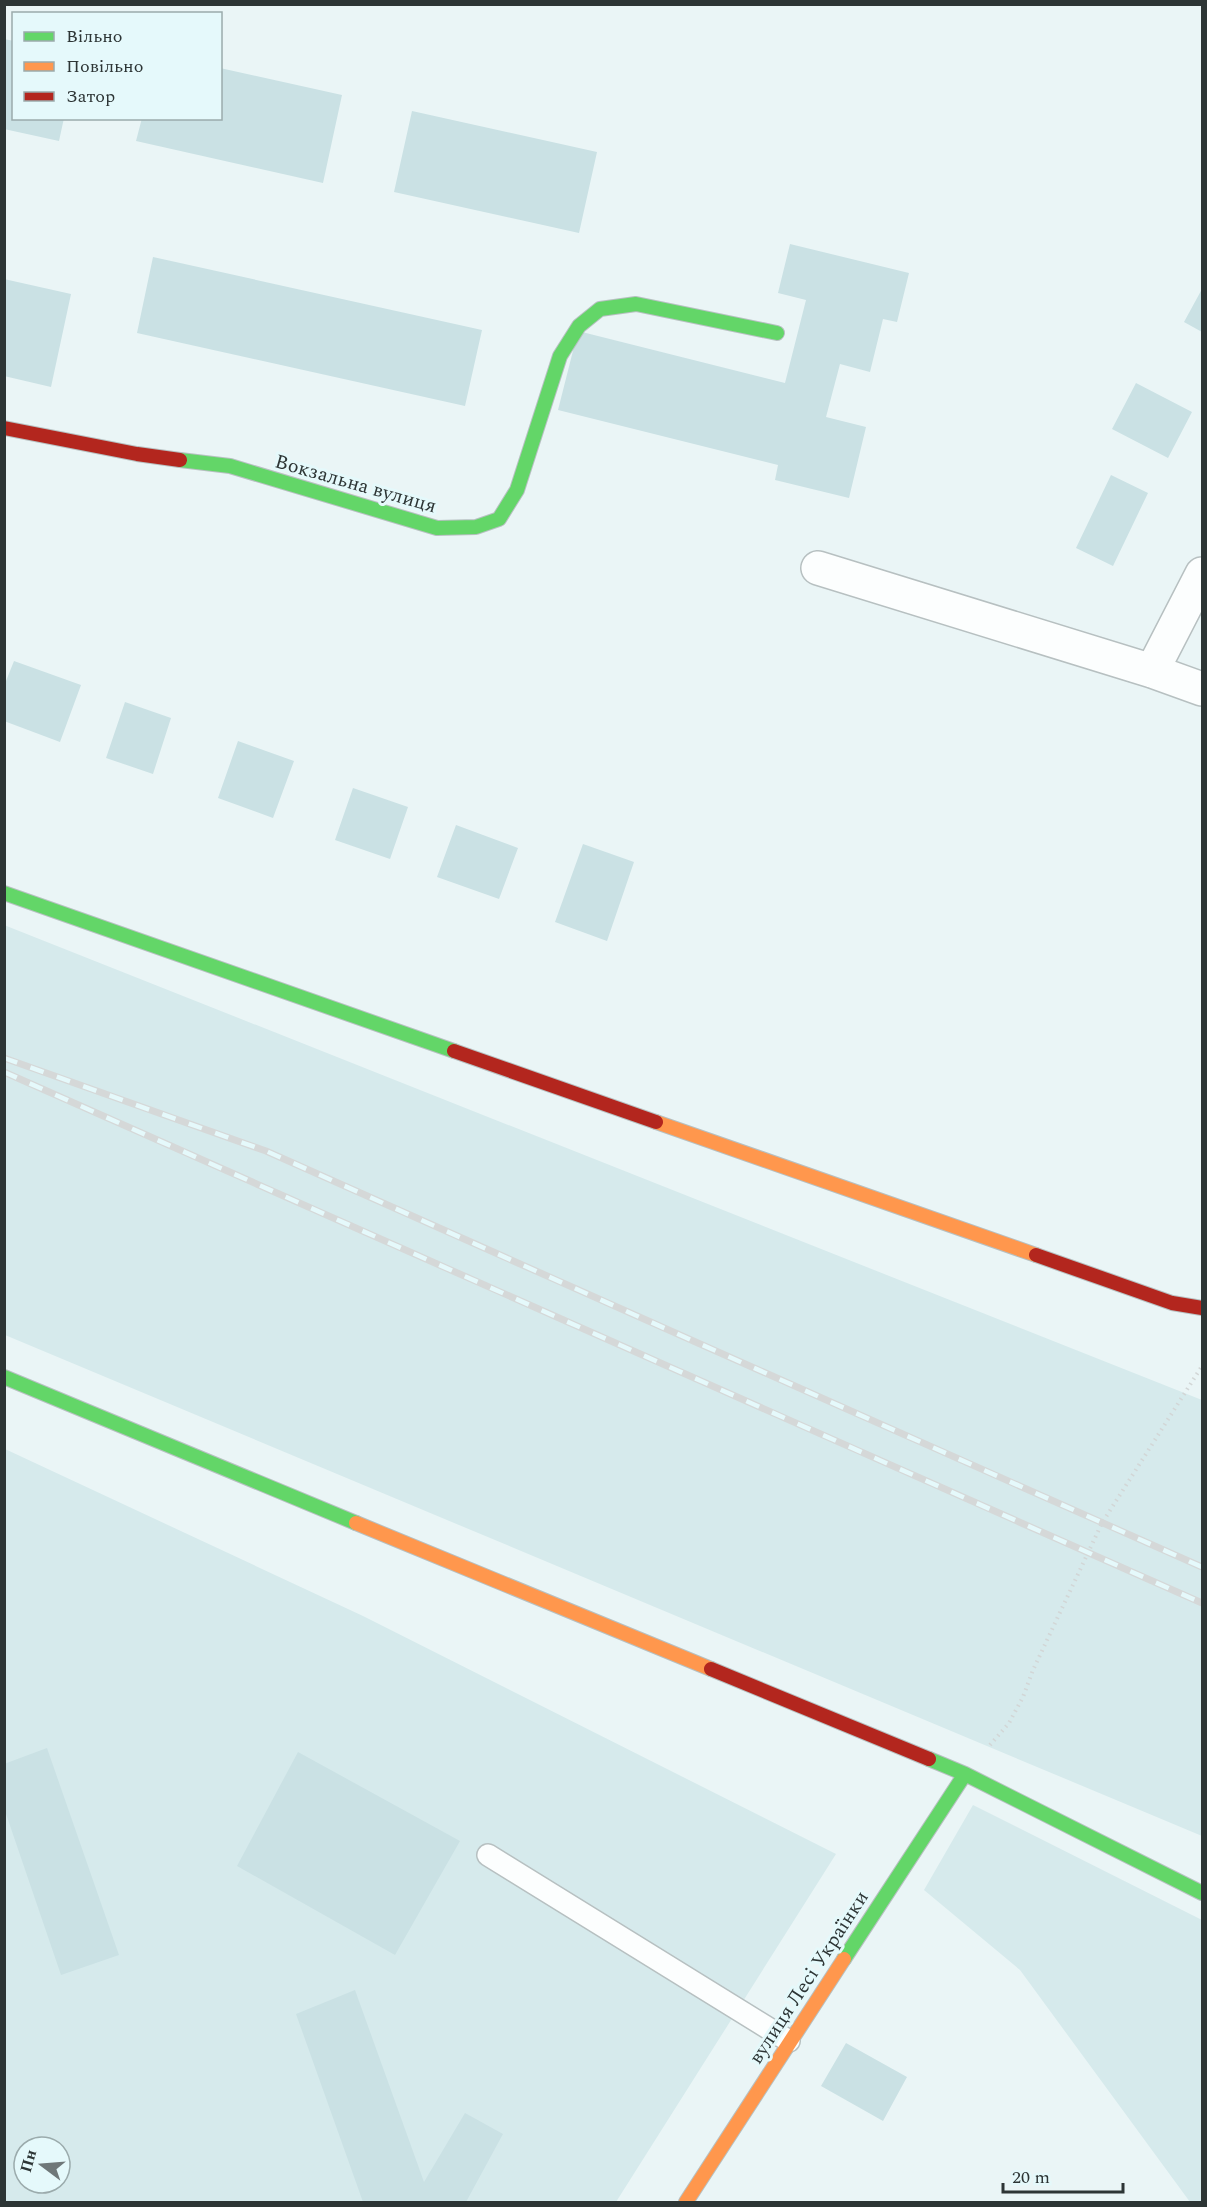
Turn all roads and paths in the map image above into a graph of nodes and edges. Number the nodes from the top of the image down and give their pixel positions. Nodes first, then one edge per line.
1 (777, 333) dead end
2 (4, 428) edge
3 (818, 568) dead end
4 (1203, 574) edge
5 (1152, 671) junction
6 (1203, 689) edge
7 (4, 892) edge
8 (1203, 1308) edge
9 (1203, 1366) edge
10 (4, 1377) edge
11 (964, 1774) junction
12 (488, 1855) dead end
13 (1203, 1893) edge
14 (789, 2041) junction
15 (686, 2202) edge

1 - 2 street, Вокзальна вулиця
3 - 5 street
4 - 5 street
5 - 6 street
7 - 8 street
9 - 11 path
10 - 11 street
11 - 13 street
11 - 14 street, вулиця Лесі Українки
12 - 14 lane
14 - 15 street, вулиця Лесі Українки

